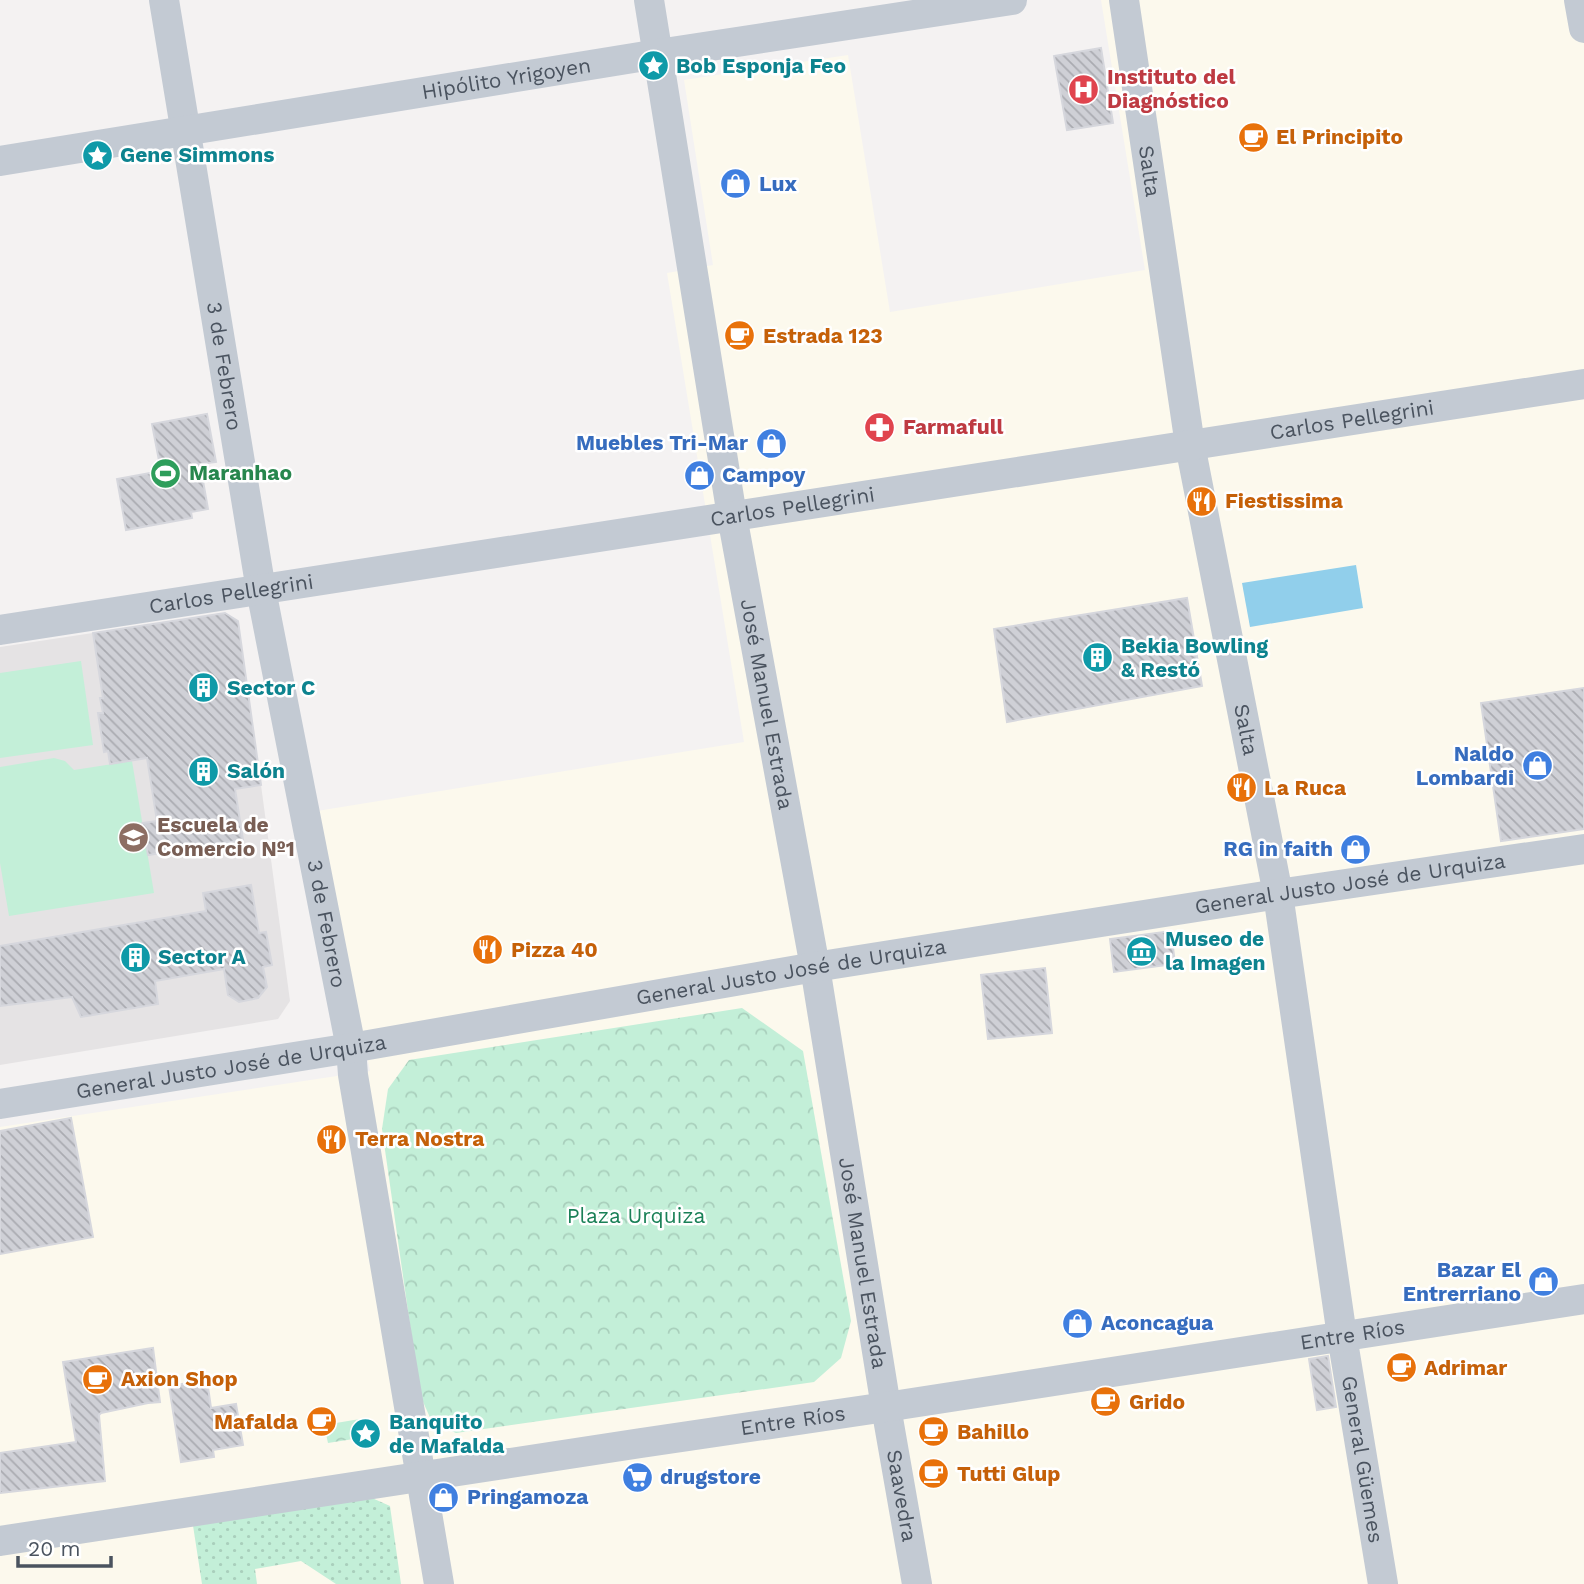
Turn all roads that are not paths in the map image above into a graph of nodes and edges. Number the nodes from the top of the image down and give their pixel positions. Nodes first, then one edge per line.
1 (164, 0) edge
2 (649, 0) edge
3 (1012, 0) edge
4 (1124, 0) edge
5 (1579, 0) edge
6 (1584, 28) edge
7 (658, 54) junction
8 (186, 131) junction
9 (0, 161) edge
10 (1584, 384) edge
11 (1190, 445) junction
12 (733, 516) junction
13 (261, 590) junction
14 (0, 630) edge
15 (1584, 849) edge
16 (1278, 894) junction
17 (815, 967) junction
18 (351, 1048) junction
19 (0, 1104) edge
20 (1584, 1299) edge
21 (1342, 1336) junction
22 (886, 1407) junction
23 (420, 1477) junction
24 (0, 1541) edge
25 (439, 1584) edge
26 (917, 1584) edge
27 (1383, 1584) edge

1 - 8 street, 3 de Febrero
2 - 7 street, José Manuel Estrada
3 - 7 street, Hipólito Yrigoyen
4 - 11 street, Salta
5 - 6 street
7 - 8 street, Hipólito Yrigoyen
7 - 12 street, José Manuel Estrada
8 - 9 street, Hipólito Yrigoyen
8 - 13 street, 3 de Febrero
10 - 11 street, Carlos Pellegrini
11 - 12 street, Carlos Pellegrini
11 - 16 street, Salta
12 - 13 street, Carlos Pellegrini
12 - 17 street, José Manuel Estrada
13 - 14 street, Carlos Pellegrini
13 - 18 street, 3 de Febrero
15 - 16 street, General Justo José de Urquiza
16 - 17 street, General Justo José de Urquiza
16 - 21 street, Salta
17 - 18 street, General Justo José de Urquiza
17 - 22 street, José Manuel Estrada
18 - 19 street, General Justo José de Urquiza
18 - 23 street, 3 de Febrero
20 - 21 street, Entre Ríos
21 - 22 street, Entre Ríos
21 - 27 street, General Güemes
22 - 23 street, Entre Ríos
22 - 26 street, Saavedra
23 - 24 street, Entre Ríos
23 - 25 street, 3 de Febrero

